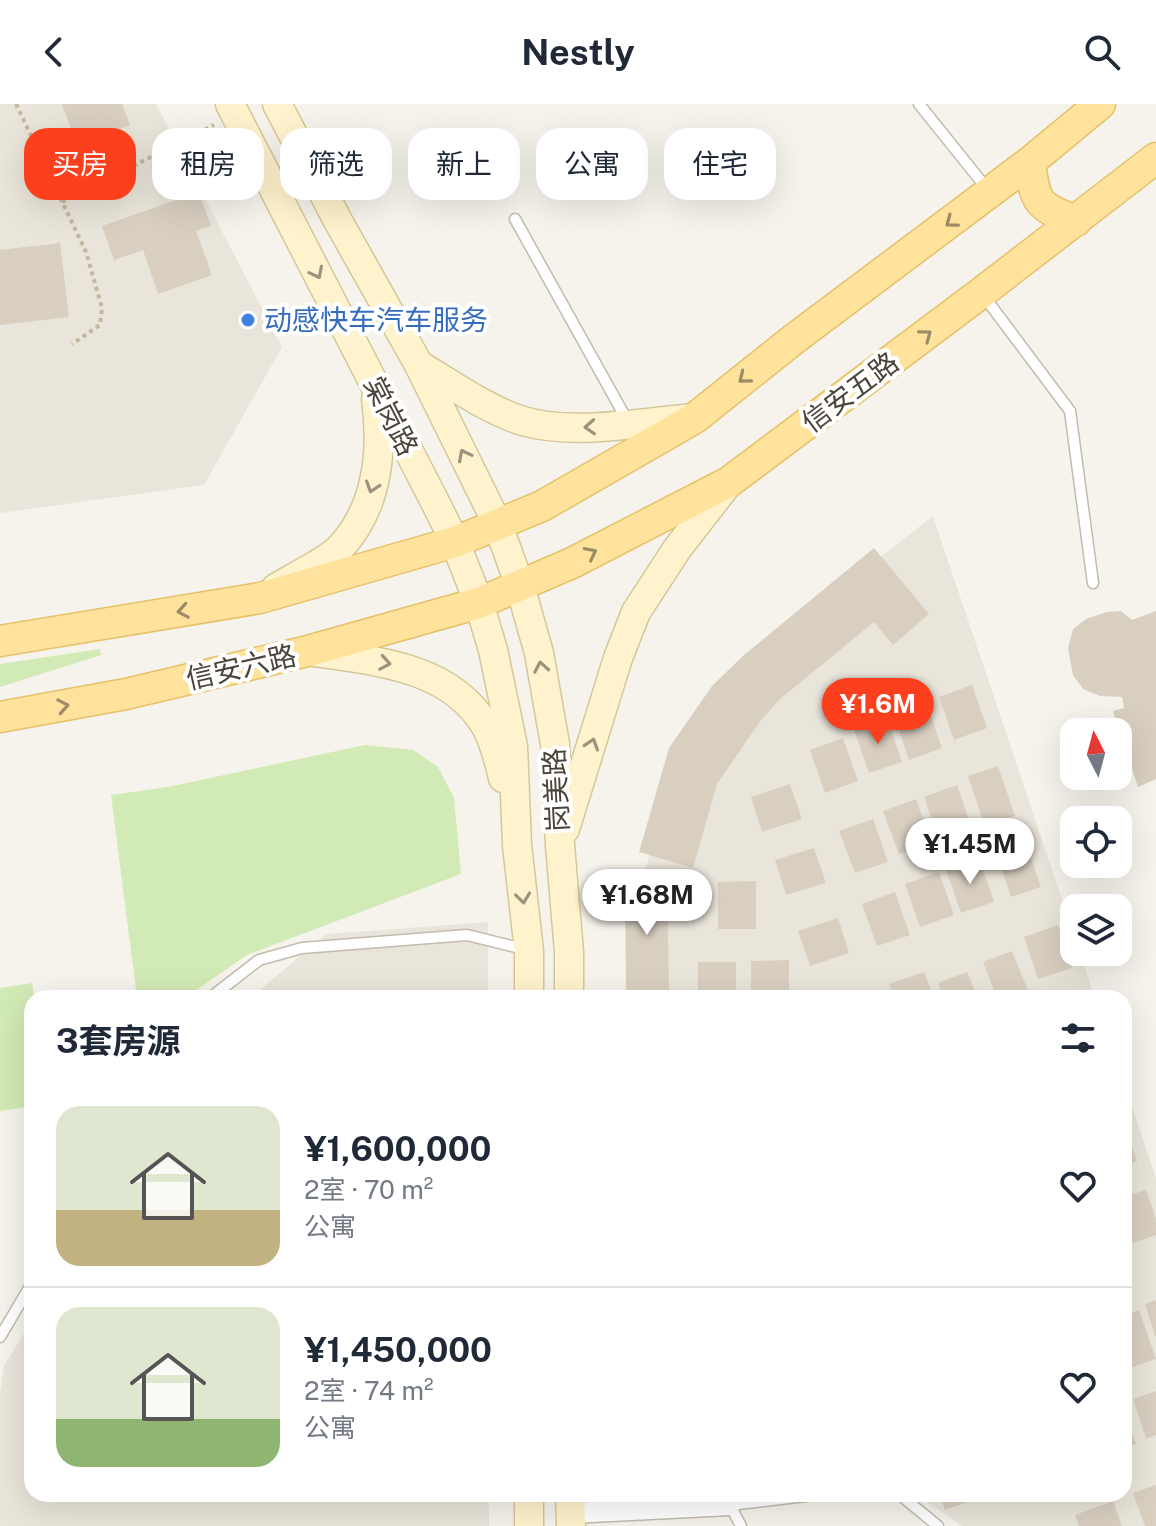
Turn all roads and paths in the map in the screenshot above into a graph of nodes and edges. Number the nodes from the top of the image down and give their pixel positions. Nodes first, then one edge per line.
1 (16, 104) edge
2 (277, 104) edge
3 (919, 104) edge
4 (232, 109) edge
5 (1081, 110) edge
6 (1156, 158) edge
7 (1030, 162) junction
8 (990, 192) junction
9 (62, 202) junction
10 (515, 219) dead end
11 (338, 221) junction
12 (1076, 221) junction
13 (301, 242) junction
14 (981, 293) junction
15 (72, 344) dead end
16 (419, 365) junction
17 (373, 382) junction
18 (695, 418) junction
19 (629, 424) junction
20 (729, 482) junction
21 (498, 525) junction
22 (455, 542) junction
23 (1093, 583) dead end
24 (520, 586) junction
25 (260, 598) junction
26 (479, 603) junction
27 (0, 641) edge
28 (308, 651) junction
29 (0, 717) edge
30 (555, 744) junction
31 (513, 746) junction
32 (517, 845) junction
33 (560, 845) junction
34 (529, 951) junction
35 (220, 990) edge
36 (529, 990) edge
37 (569, 990) edge
38 (24, 1296) edge
39 (0, 1337) edge
40 (529, 1502) edge
41 (755, 1502) edge
42 (909, 1502) edge
43 (730, 1505) junction
44 (571, 1511) edge
45 (529, 1526) edge
46 (741, 1526) edge
47 (938, 1526) edge

1 - 9 path
2 - 11 main road, 棠岗路
3 - 8 lane
4 - 9 path
4 - 13 main road, 棠岗路
5 - 7 main road
6 - 12 main road, 信安五路
7 - 8 main road
7 - 12 main road
8 -> 18 main road
9 - 15 path
10 - 19 lane
11 - 13 main road
11 - 16 main road, 棠岗路
12 - 14 main road, 信安五路
13 -> 17 main road, 棠岗路
20 -> 14 main road, 信安五路
14 - 23 lane
19 -> 16 main road
21 -> 16 main road, 棠岗路
17 - 22 main road, 棠岗路
17 -> 25 main road
18 - 19 main road
18 - 21 main road
24 -> 20 main road, 信安五路
33 -> 20 main road
21 - 22 main road
21 - 24 main road, 棠岗路
22 - 25 main road
22 - 26 main road, 棠岗路
24 - 26 main road, 信安六路
30 -> 24 main road, 岗美路
25 -> 27 main road
26 - 28 main road, 信安六路
26 - 31 main road, 岗美路
29 -> 28 main road, 信安六路
28 -> 32 main road
30 - 31 main road
30 - 33 main road, 岗美路
31 - 32 main road, 岗美路
32 -> 34 main road, 岗美路
33 - 37 main road, 岗美路
34 - 35 lane
34 - 36 main road, 岗美路
38 - 39 lane
40 - 45 main road
41 - 43 lane
42 - 47 lane
43 - 44 street
43 - 46 lane

